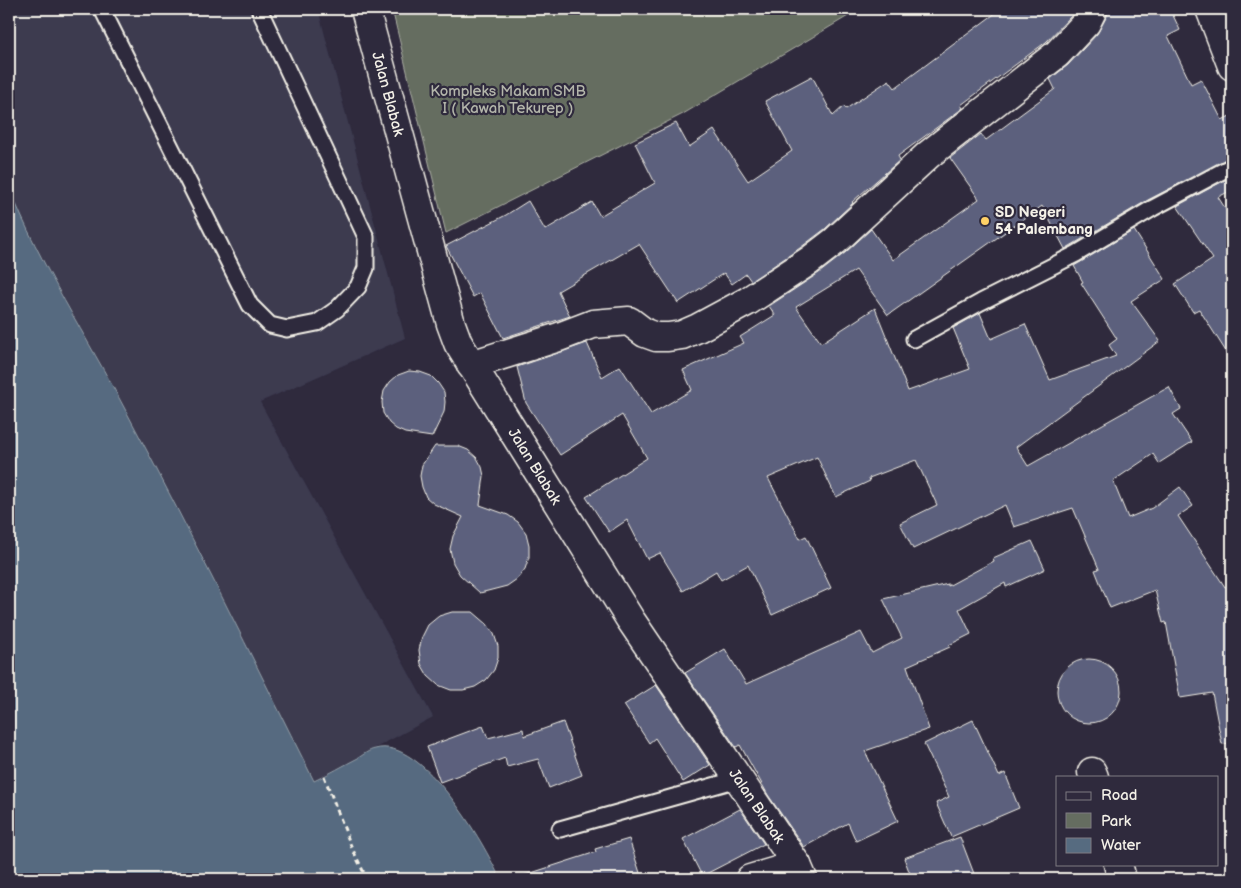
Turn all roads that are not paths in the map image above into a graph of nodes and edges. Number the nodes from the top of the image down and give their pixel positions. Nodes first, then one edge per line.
1 (102, 9) edge
2 (259, 9) edge
3 (365, 9) edge
4 (1094, 9) edge
5 (1210, 9) edge
6 (1232, 66) edge
7 (1232, 166) edge
8 (914, 339) dead end
9 (471, 364) junction
10 (738, 779) junction
11 (560, 829) dead end
12 (1119, 866) edge
13 (800, 872) edge
14 (750, 879) edge
15 (1122, 879) edge

1 - 2 lane
3 - 9 street, Jalan Blabak
4 - 9 street
5 - 6 street
7 - 8 lane
9 - 10 street, Jalan Blabak
10 - 11 lane
10 - 13 street, Jalan Blabak
12 - 15 street
13 - 14 street

